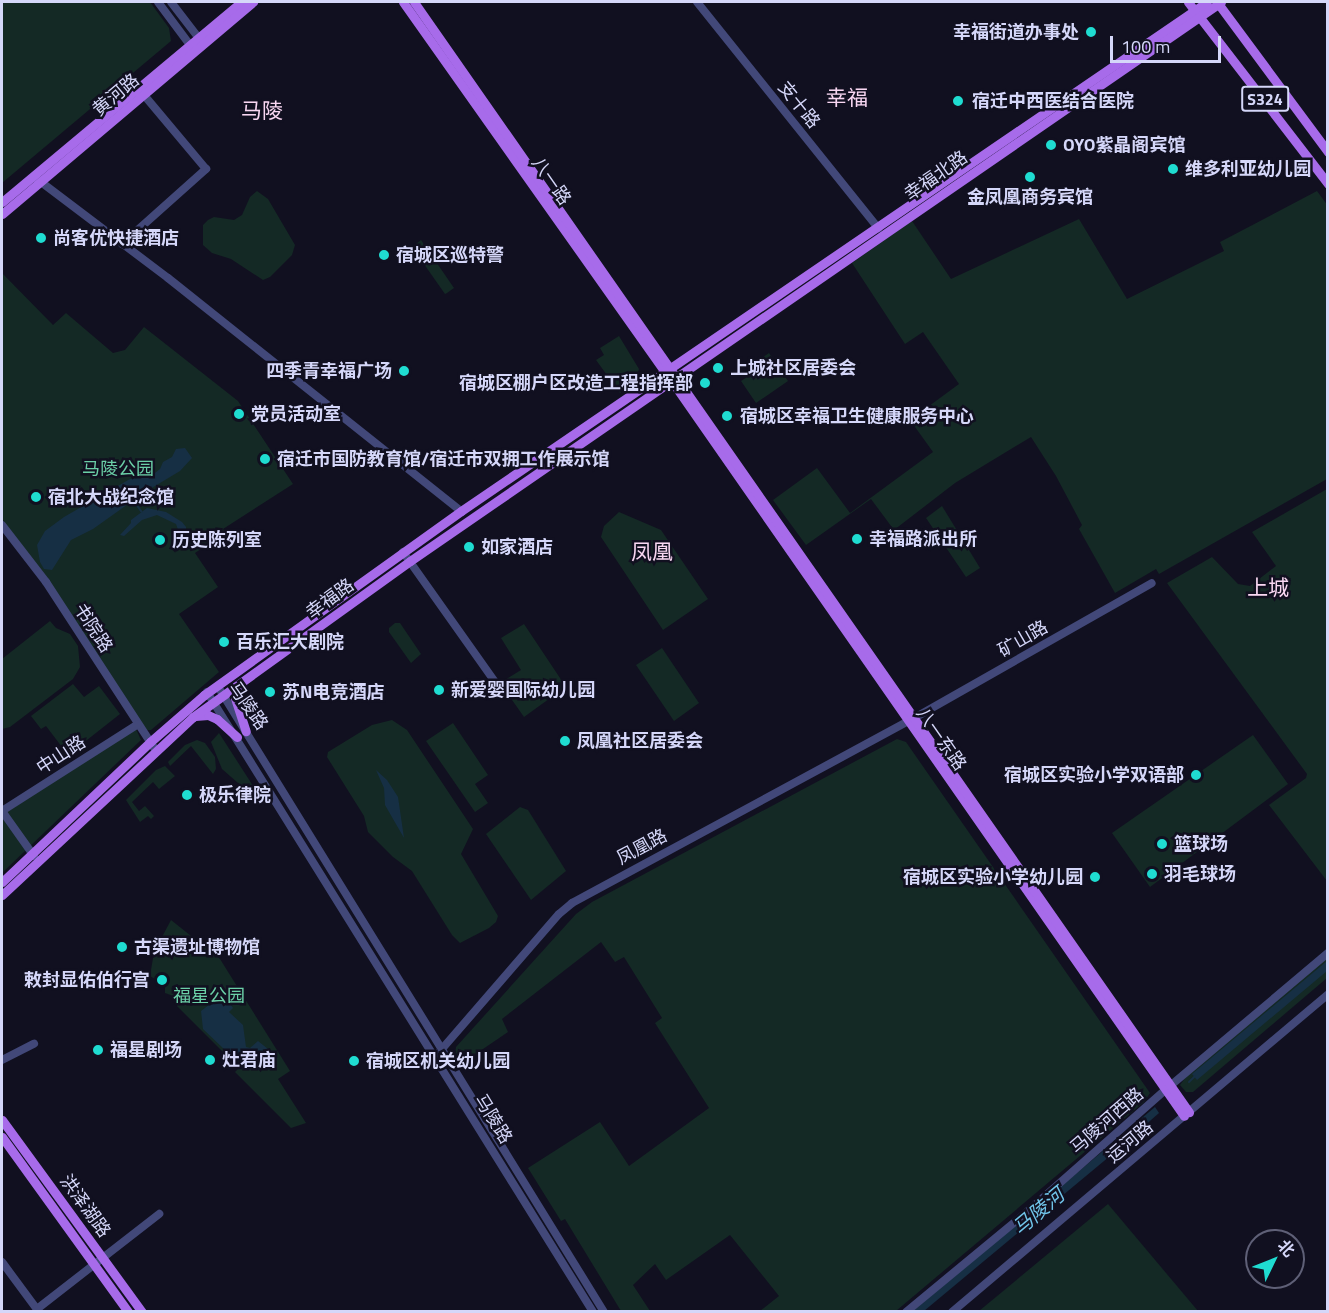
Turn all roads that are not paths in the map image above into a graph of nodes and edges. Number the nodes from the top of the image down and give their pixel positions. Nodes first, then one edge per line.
1 (158, 2) edge
2 (171, 2) edge
3 (241, 2) edge
4 (253, 2) edge
5 (403, 2) edge
6 (414, 2) edge
7 (697, 2) edge
8 (1207, 2) edge
9 (1219, 2) edge
10 (1195, 9) edge
11 (198, 37) junction
12 (192, 47) junction
13 (143, 94) junction
14 (1328, 152) edge
15 (37, 179) junction
16 (1328, 184) edge
17 (2, 202) edge
18 (2, 214) edge
19 (878, 228) junction
20 (122, 244) junction
21 (671, 375) junction
22 (462, 512) junction
23 (2, 525) edge
24 (404, 552) junction
25 (410, 561) junction
26 (1152, 582) dead end
27 (249, 676) junction
28 (497, 685) dead end
29 (217, 686) junction
30 (207, 692) junction
31 (223, 695) junction
32 (214, 702) junction
33 (192, 717) junction
34 (912, 720) junction
35 (138, 724) junction
36 (246, 730) junction
37 (237, 737) junction
38 (153, 745) junction
39 (2, 811) edge
40 (34, 857) junction
41 (2, 882) edge
42 (2, 895) edge
43 (1328, 953) edge
44 (1328, 994) edge
45 (34, 1044) dead end
46 (443, 1048) junction
47 (435, 1057) junction
48 (2, 1060) edge
49 (1168, 1088) junction
50 (1187, 1114) junction
51 (2, 1119) edge
52 (2, 1137) edge
53 (159, 1214) dead end
54 (102, 1257) junction
55 (2, 1262) edge
56 (94, 1264) junction
57 (38, 1310) edge
58 (128, 1311) edge
59 (142, 1311) edge
60 (593, 1311) edge
61 (604, 1311) edge
62 (906, 1311) edge
63 (952, 1311) edge

1 - 12 street
2 - 11 street
3 - 11 main road, 黄河路
4 - 12 main road, 黄河路
5 - 21 main road, 八一路
6 - 21 main road, 八一路
7 - 19 street, 支十路
8 - 10 main road, 幸福北路
9 - 10 main road, 幸福北路
9 - 14 main road, S324
10 - 16 main road, S324
10 - 19 main road, 幸福北路
10 - 21 main road, 幸福北路
11 - 12 main road, 黄河路
12 - 13 main road, 黄河路
12 - 15 main road, 黄河路
13 - 15 main road, 黄河路
13 - 20 street
15 - 17 main road, 黄河路
15 - 18 main road, 黄河路
15 - 20 street
19 - 21 main road, 幸福北路
20 - 22 street
21 - 22 main road, 幸福路
21 - 25 main road, 幸福路
21 - 34 main road, 八一东路
22 - 24 main road, 幸福路
23 - 35 street, 书院路
24 - 25 street
24 - 29 main road, 幸福路
25 - 27 main road, 幸福路
25 - 28 street
26 - 34 street, 矿山路
27 - 31 main road, 幸福路
27 - 36 main road
29 - 30 main road, 马陵路
29 - 31 street, 马陵路
30 - 32 street, 马陵路
30 - 38 main road, 幸福路
31 - 32 main road, 幸福路
31 - 36 street, 马陵路
32 - 33 main road, 幸福路
32 - 37 street, 马陵路
33 - 37 main road
33 - 38 main road, 幸福路
34 - 46 street, 凤凰路
34 - 49 main road, 八一东路
35 - 38 street, 书院路
35 - 39 street, 中山路
36 - 46 street, 马陵路
37 - 47 street, 马陵路
38 - 40 main road, 幸福路
39 - 40 street
40 - 41 main road, 幸福路
40 - 42 main road, 幸福路
43 - 49 street, 马陵河西路
44 - 50 street, 运河路
45 - 48 street
46 - 47 street, 凤凰路
46 - 61 street, 马陵路
47 - 60 street, 马陵路
49 - 50 main road, 八一东路
49 - 62 street, 马陵河西路
50 - 63 street, 运河路
51 - 54 main road, 洪泽湖路
52 - 56 main road, 洪泽湖路
53 - 54 street
54 - 56 street
54 - 59 main road, 洪泽湖路
55 - 57 street
56 - 57 street
56 - 58 main road, 洪泽湖路

